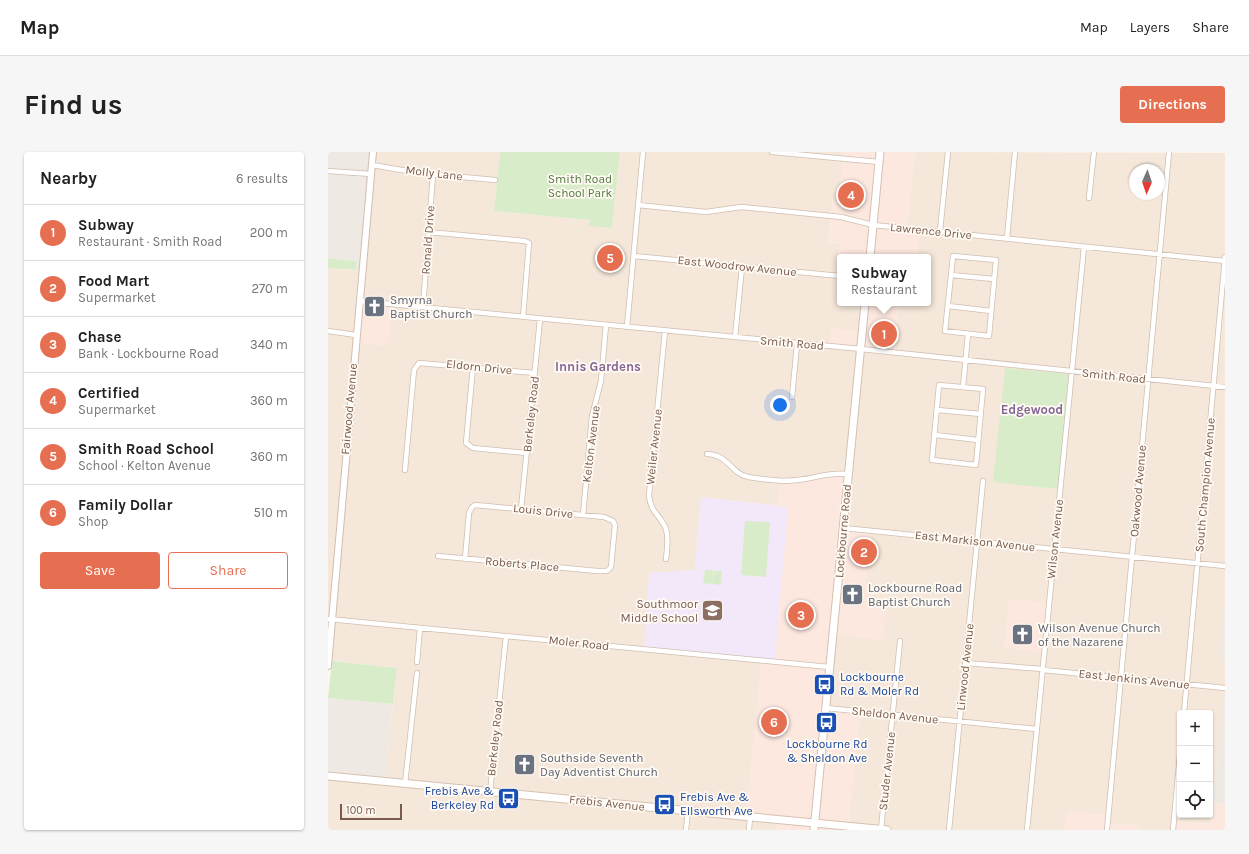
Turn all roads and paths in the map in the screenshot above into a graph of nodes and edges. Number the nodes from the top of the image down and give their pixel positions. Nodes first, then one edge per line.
1 (373, 152) edge
2 (643, 152) edge
3 (772, 152) edge
4 (880, 152) edge
5 (948, 152) edge
6 (1015, 152) edge
7 (1094, 152) edge
8 (1169, 152) edge
9 (879, 162) junction
10 (372, 165) junction
11 (328, 171) edge
12 (371, 174) junction
13 (433, 174) junction
14 (495, 180) dead end
15 (1089, 198) dead end
16 (638, 205) junction
17 (873, 225) junction
18 (940, 231) junction
19 (428, 232) junction
20 (1007, 238) junction
21 (1084, 247) junction
22 (870, 254) edge
23 (1159, 254) junction
24 (634, 256) junction
25 (1225, 257) edge
26 (1225, 261) edge
27 (742, 267) junction
28 (951, 275) junction
29 (837, 276) edge
30 (994, 279) junction
31 (359, 301) junction
32 (865, 306) edge
33 (948, 306) junction
34 (423, 307) junction
35 (991, 311) junction
36 (1222, 314) edge
37 (523, 317) junction
38 (540, 319) junction
39 (606, 325) junction
40 (627, 327) junction
41 (665, 330) junction
42 (328, 331) edge
43 (968, 334) junction
44 (356, 335) junction
45 (735, 337) junction
46 (797, 344) junction
47 (861, 349) junction
48 (965, 360) junction
49 (473, 367) junction
50 (1072, 371) junction
51 (535, 373) junction
52 (1148, 379) junction
53 (1214, 386) junction
54 (963, 387) junction
55 (1225, 387) edge
56 (792, 396) dead end
57 (937, 410) junction
58 (981, 414) junction
59 (935, 435) junction
60 (978, 440) junction
61 (527, 453) junction
62 (707, 454) dead end
63 (405, 470) dead end
64 (848, 474) junction
65 (983, 481) dead end
66 (521, 510) junction
67 (583, 515) junction
68 (844, 528) junction
69 (977, 541) junction
70 (1054, 549) junction
71 (438, 556) dead end
72 (1132, 556) junction
73 (465, 559) junction
74 (666, 559) dead end
75 (1197, 563) junction
76 (1225, 566) edge
77 (607, 571) joint
78 (330, 619) edge
79 (420, 628) junction
80 (506, 636) junction
81 (900, 641) dead end
82 (417, 662) dead end
83 (965, 663) junction
84 (328, 666) edge
85 (830, 667) junction
86 (1043, 670) junction
87 (417, 673) dead end
88 (1121, 677) junction
89 (1186, 684) junction
90 (1225, 688) edge
91 (826, 708) junction
92 (1184, 710) edge
93 (893, 714) junction
94 (960, 721) junction
95 (1036, 728) junction
96 (328, 776) edge
97 (1177, 782) edge
98 (405, 784) junction
99 (490, 792) junction
100 (688, 811) junction
101 (750, 817) junction
102 (814, 827) edge
103 (686, 830) edge
104 (749, 830) edge
105 (882, 830) edge
106 (887, 830) edge
107 (949, 830) edge
108 (1027, 830) edge
109 (1107, 830) edge
110 (1173, 830) edge

1 - 10 street, Fairwood Avenue
2 - 16 street
3 - 9 street
4 - 9 main road
5 - 18 street
6 - 20 street
7 - 15 street
8 - 23 street, Oakwood Avenue
9 - 17 main road
10 - 12 street, Fairwood Avenue
10 - 13 street, Molly Lane
11 - 12 street
12 - 31 street, Fairwood Avenue
13 - 14 street, Molly Lane
13 - 19 street, Ronald Drive
16 - 17 street, Lawrence Drive
16 - 24 street
17 - 18 street, Lawrence Drive
17 - 22 main road
18 - 20 street, Lawrence Drive
19 - 34 street, Ronald Drive
19 - 37 street
20 - 21 street, Lawrence Drive
21 - 23 street, Lawrence Drive
21 - 50 street, Wilson Avenue
23 - 26 street, Lawrence Drive
23 - 52 street, Oakwood Avenue
24 - 27 street, East Woodrow Avenue
24 - 40 street
25 - 26 street, South Champion Avenue
26 - 36 street, South Champion Avenue
27 - 29 street, East Woodrow Avenue
27 - 45 street
28 - 30 street
28 - 30 street
28 - 33 street
30 - 35 street
31 - 34 street, Smith Road
31 - 44 street, Fairwood Avenue
32 - 47 main road, Lockbourne Road
33 - 35 street
33 - 43 street
34 - 37 street, Smith Road
35 - 43 street
36 - 53 street, South Champion Avenue
37 - 38 street, Smith Road
38 - 39 street, Smith Road
38 - 51 street, Berkeley Road
39 - 40 street, Smith Road
39 - 67 street, Kelton Avenue
40 - 41 street, Smith Road
41 - 45 street, Smith Road
41 - 74 street, Weiler Avenue
42 - 44 street
43 - 48 street
44 - 78 street, Fairwood Avenue
45 - 46 street, Smith Road
46 - 47 street, Smith Road
46 - 56 street
47 - 48 street, Smith Road
47 - 64 main road, Lockbourne Road
48 - 50 street, Smith Road
48 - 54 street
49 - 51 street, Eldorn Drive
49 - 61 street
49 - 63 street, Eldorn Drive
50 - 52 street, Smith Road
50 - 70 street, Wilson Avenue
51 - 61 street, Berkeley Road
52 - 53 street, Smith Road
52 - 72 street, Oakwood Avenue
53 - 55 street, Smith Road
53 - 75 street, South Champion Avenue
54 - 57 street
54 - 58 street
57 - 58 street
57 - 59 street
58 - 60 street
59 - 60 street
59 - 60 street
61 - 66 street, Berkeley Road
62 - 64 street
64 - 68 main road, Lockbourne Road
65 - 69 street, Linwood Avenue
66 - 67 street, Louis Drive
66 - 73 street, Louis Drive
67 - 77 street, Louis Drive
68 - 69 street, East Markison Avenue
68 - 85 main road, Lockbourne Road
69 - 70 street, East Markison Avenue
69 - 83 street, Linwood Avenue
70 - 72 street, East Markison Avenue
70 - 86 street, Wilson Avenue
71 - 73 street, Roberts Place
72 - 75 street, East Markison Avenue
72 - 88 street, Oakwood Avenue
73 - 77 street, Roberts Place
75 - 76 street, East Markison Avenue
75 - 89 street, South Champion Avenue
78 - 79 street, Moler Road
78 - 84 street, Fairwood Avenue
79 - 80 street, Moler Road
79 - 82 street
80 - 85 street, Moler Road
80 - 99 street, Berkeley Road
81 - 93 street, Studer Avenue
83 - 86 street, East Jenkins Avenue
83 - 94 street, Linwood Avenue
85 - 91 main road, Lockbourne Road
86 - 88 street, East Jenkins Avenue
86 - 95 street, Wilson Avenue
87 - 98 street
88 - 89 street, East Jenkins Avenue
88 - 109 street, Oakwood Avenue
89 - 90 street, East Jenkins Avenue
89 - 92 street, South Champion Avenue
91 - 93 street, Sheldon Avenue
91 - 102 main road, Lockbourne Road
93 - 94 street, Sheldon Avenue
93 - 105 street, Studer Avenue
94 - 95 street, Sheldon Avenue
94 - 107 street, Linwood Avenue
95 - 108 street, Wilson Avenue
96 - 98 main road, Frebis Avenue
97 - 110 street
98 - 99 main road, Frebis Avenue
99 - 100 main road, Frebis Avenue
100 - 101 main road, Frebis Avenue
100 - 103 street
101 - 102 main road, Frebis Avenue
101 - 104 street
102 - 105 main road, Frebis Avenue
105 - 106 main road, Frebis Avenue

